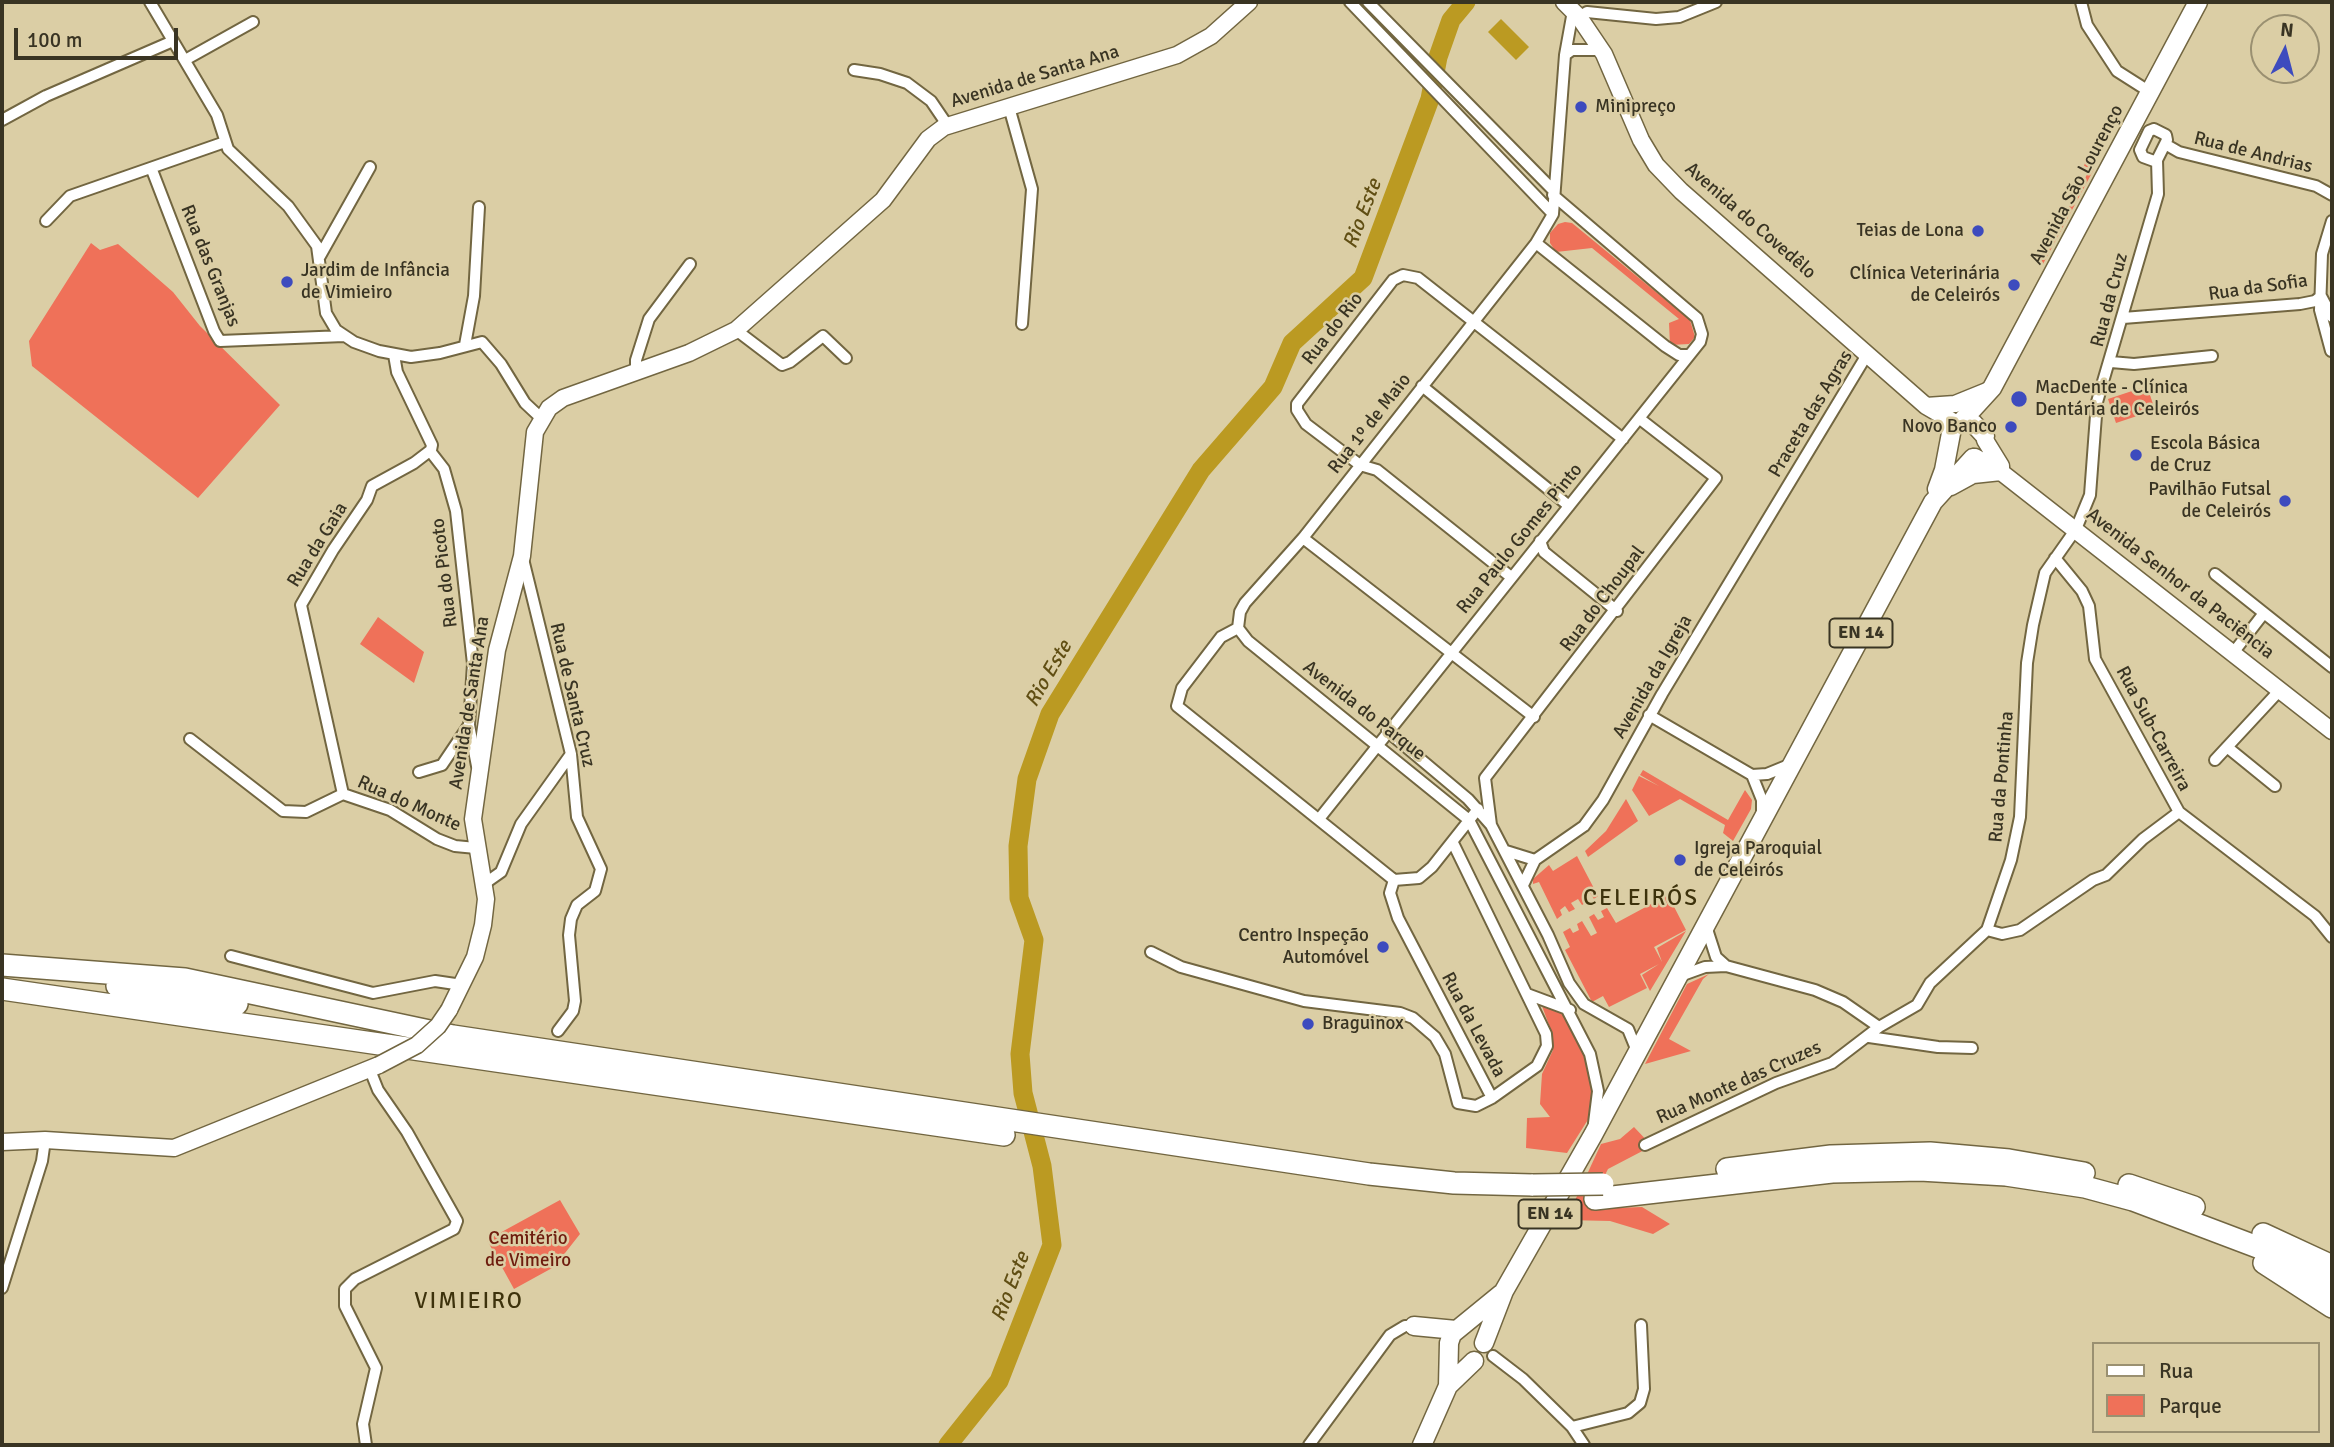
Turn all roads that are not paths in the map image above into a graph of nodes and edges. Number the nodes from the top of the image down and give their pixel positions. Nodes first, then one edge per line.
1 (150, 2) edge
2 (1249, 2) edge
3 (1350, 2) edge
4 (1368, 2) edge
5 (1716, 2) edge
6 (2081, 2) edge
7 (2198, 2) edge
8 (1572, 10) edge
9 (253, 22) dead end
10 (173, 41) junction
11 (1602, 50) junction
12 (1565, 55) junction
13 (185, 60) junction
14 (854, 70) dead end
15 (2150, 92) junction
16 (1009, 107) junction
17 (2, 120) edge
18 (948, 126) junction
19 (2136, 136) junction
20 (225, 142) junction
21 (2165, 144) junction
22 (2157, 160) junction
23 (370, 167) dead end
24 (152, 170) junction
25 (1553, 193) junction
26 (2332, 195) edge
27 (479, 207) dead end
28 (1553, 214) junction
29 (46, 221) dead end
30 (2332, 221) edge
31 (1536, 243) junction
32 (320, 256) junction
33 (691, 264) dead end
34 (2321, 296) junction
35 (2332, 317) edge
36 (2123, 318) junction
37 (1475, 320) junction
38 (1022, 324) dead end
39 (736, 330) junction
40 (344, 336) junction
41 (465, 345) junction
42 (2331, 351) edge
43 (1868, 353) junction
44 (394, 355) junction
45 (1689, 355) junction
46 (2212, 356) dead end
47 (846, 358) dead end
48 (2111, 362) junction
49 (636, 371) junction
50 (1423, 386) junction
51 (1992, 388) junction
52 (1926, 406) junction
53 (541, 418) junction
54 (1640, 419) junction
55 (1959, 423) junction
56 (1985, 438) junction
57 (1623, 439) junction
58 (1948, 442) junction
59 (430, 451) junction
60 (1974, 457) junction
61 (1360, 465) junction
62 (2001, 472) junction
63 (1783, 494) joint
64 (1933, 502) junction
65 (1569, 506) junction
66 (2076, 529) junction
67 (1303, 538) junction
68 (1540, 541) junction
69 (522, 556) junction
70 (2055, 558) junction
71 (2215, 574) dead end
72 (1511, 578) junction
73 (1617, 611) junction
74 (2264, 613) junction
75 (1238, 628) junction
76 (1449, 653) junction
77 (2233, 653) junction
78 (2332, 667) edge
79 (2280, 690) junction
80 (1649, 715) junction
81 (1534, 716) junction
82 (469, 725) junction
83 (1387, 731) junction
84 (2332, 731) edge
85 (190, 739) dead end
86 (1377, 744) junction
87 (2227, 747) junction
88 (571, 754) junction
89 (2215, 760) dead end
90 (1791, 764) junction
91 (419, 772) dead end
92 (1752, 775) junction
93 (480, 780) junction
94 (2275, 786) dead end
95 (343, 793) junction
96 (1478, 809) junction
97 (2179, 812) junction
98 (1762, 818) junction
99 (1318, 819) junction
100 (1469, 820) junction
101 (1491, 825) junction
102 (1453, 843) junction
103 (476, 848) junction
104 (1506, 851) junction
105 (1535, 860) junction
106 (1517, 872) junction
107 (1394, 880) junction
108 (1502, 880) junction
109 (484, 884) junction
110 (1523, 885) junction
111 (1706, 923) junction
112 (1987, 930) junction
113 (2331, 934) edge
114 (1151, 952) dead end
115 (231, 956) dead end
116 (2, 965) edge
117 (1726, 966) junction
118 (1678, 977) junction
119 (462, 985) junction
120 (2, 989) edge
121 (1527, 994) junction
122 (1570, 1010) junction
123 (1879, 1027) junction
124 (558, 1031) dead end
125 (1870, 1037) junction
126 (1972, 1048) dead end
127 (1637, 1051) junction
128 (375, 1067) junction
129 (1492, 1098) junction
130 (963, 1122) junction
131 (1593, 1135) junction
132 (46, 1140) junction
133 (2, 1142) edge
134 (1645, 1145) dead end
135 (1599, 1192) junction
136 (2133, 1200) junction
137 (2332, 1266) edge
138 (2332, 1284) edge
139 (2, 1288) edge
140 (1504, 1291) junction
141 (2332, 1307) edge
142 (1641, 1325) dead end
143 (1414, 1326) junction
144 (1459, 1329) junction
145 (1449, 1350) junction
146 (1483, 1352) junction
147 (1448, 1386) junction
148 (1572, 1427) junction
149 (366, 1445) edge
150 (1309, 1445) edge
151 (1422, 1445) edge
152 (1584, 1445) edge

1 - 10 street
2 - 16 street, Avenida de Santa Ana
3 - 28 street
4 - 25 street, Rua Paulo Gomes Pinto
5 - 8 street
6 - 15 street
7 - 15 main road, Avenida São Lourenço / EN 14
8 - 11 street, Avenida do Covedêlo
8 - 12 street
9 - 13 street
10 - 13 street
10 - 17 street
11 - 12 street
11 - 43 street, Avenida do Covedêlo
12 - 25 street
13 - 20 street
14 - 18 street
15 - 19 main road, Avenida São Lourenço / EN 14
16 - 18 street, Avenida de Santa Ana
16 - 38 street
18 - 39 street, Avenida de Santa Ana
19 - 21 street
19 - 22 street
19 - 51 main road, Avenida São Lourenço / EN 14
20 - 24 street
20 - 32 street
21 - 22 street
21 - 26 street, Rua de Andrias
22 - 36 street, Rua da Cruz
23 - 32 street
24 - 29 street
24 - 40 street, Rua das Granjas
25 - 28 street
25 - 45 street, Rua Paulo Gomes Pinto
27 - 41 street
28 - 31 street, Rua 1º de Maio
30 - 34 street, Rua da Sofia
31 - 37 street, Rua 1º de Maio
31 - 45 street
32 - 40 street
33 - 49 street
34 - 35 street
34 - 36 street, Rua da Sofia
34 - 42 street
36 - 48 street, Rua da Cruz
37 - 50 street, Rua 1º de Maio
37 - 57 street
37 - 61 street, Rua do Rio
39 - 47 street
39 - 49 street, Avenida de Santa Ana
40 - 44 street
41 - 44 street
41 - 53 street
43 - 52 street, Avenida do Covedêlo
43 - 63 street, Praceta das Agras
44 - 59 street
45 - 54 street, Rua Paulo Gomes Pinto
46 - 48 street
48 - 66 street, Rua da Cruz
49 - 53 street, Avenida de Santa Ana
50 - 61 street, Rua 1º de Maio
50 - 65 street
51 - 52 street
51 - 55 main road, EN 14
51 - 56 main road, EN 14
52 - 55 street
52 - 58 street
53 - 69 street, Avenida de Santa Ana
54 - 57 street, Rua Paulo Gomes Pinto
54 - 73 street, Rua do Choupal
55 - 56 main road
55 - 58 main road, EN 14
56 - 60 main road, EN 14
56 - 62 street
57 - 65 street, Rua Paulo Gomes Pinto
58 - 60 main road
58 - 64 main road, EN 14
59 - 82 street, Rua do Picoto
59 - 95 street, Rua da Gaia
60 - 62 street, Avenida Senhor da Paciência
60 - 64 main road, EN 14
61 - 67 street, Rua 1º de Maio
61 - 72 street
62 - 64 street
62 - 66 street, Avenida Senhor da Paciência
63 - 80 street, Avenida da Igreja
64 - 90 main road, EN 14
65 - 68 street, Rua Paulo Gomes Pinto
66 - 70 street, Rua da Pontinha
66 - 77 street, Avenida Senhor da Paciência
67 - 75 street, Rua 1º de Maio
67 - 76 street
68 - 72 street, Rua Paulo Gomes Pinto
68 - 73 street
69 - 88 street, Rua de Santa Cruz
69 - 93 street, Avenida de Santa Ana
70 - 97 street, Rua Sub-Carreira
70 - 112 street, Rua da Pontinha
71 - 74 street
72 - 76 street, Rua Paulo Gomes Pinto
73 - 81 street, Rua do Choupal
74 - 77 street
74 - 78 street
75 - 86 street, Avenida do Parque
75 - 99 street
76 - 81 street
76 - 83 street, Rua Paulo Gomes Pinto
77 - 79 street, Avenida Senhor da Paciência
79 - 84 street, Avenida Senhor da Paciência
79 - 87 street
80 - 92 street
80 - 105 street, Avenida da Igreja
81 - 101 street, Rua do Choupal
82 - 91 street
82 - 93 street, Rua do Picoto
83 - 86 street, Rua Paulo Gomes Pinto
83 - 96 street, Avenida do Parque
85 - 95 street, Rua do Monte
86 - 99 street
86 - 100 street, Avenida do Parque
87 - 89 street
87 - 94 street
88 - 109 street
88 - 124 street, Rua de Santa Cruz
90 - 92 street
90 - 98 main road, EN 14
92 - 98 street
93 - 103 street, Avenida de Santa Ana
95 - 103 street, Rua do Monte
96 - 100 street
96 - 101 street, Avenida do Parque
97 - 112 street
97 - 113 street, Rua Sub-Carreira
98 - 111 main road, EN 14
99 - 107 street
100 - 102 street
100 - 108 street, Avenida do Parque
101 - 104 street, Avenida do Parque
102 - 107 street
102 - 121 street
103 - 109 street, Avenida de Santa Ana
104 - 105 street
104 - 106 street, Avenida do Parque
105 - 110 street, Avenida da Igreja
106 - 108 street
106 - 110 street, Avenida do Parque
107 - 129 street, Rua da Levada
108 - 122 street, Avenida do Parque
109 - 119 street, Avenida de Santa Ana
110 - 127 street, Avenida do Parque
111 - 117 street
111 - 118 main road, EN 14
112 - 123 street, Rua da Pontinha
114 - 129 street
115 - 119 street
116 - 130 highway
117 - 118 street
117 - 123 street
118 - 127 main road, EN 14
119 - 128 street, Avenida de Santa Ana, bridge
120 - 130 highway
121 - 122 street
121 - 129 street, Rua da Levada
122 - 131 street, Avenida do Parque
123 - 125 street, Rua Monte das Cruzes
125 - 126 street
125 - 134 street, Rua Monte das Cruzes
127 - 131 main road, EN 14
128 - 132 street, Avenida de Santa Ana
128 - 149 street
130 - 135 highway, bridge
131 - 140 main road, EN 14
132 - 133 street, Avenida de Santa Ana
132 - 139 street
135 - 136 highway
135 - 137 highway
136 - 138 highway
136 - 141 highway
140 - 144 main road, EN 14
140 - 146 main road, EN 14
142 - 148 street
143 - 144 main road
143 - 145 main road
143 - 150 street
144 - 145 main road, EN 14
144 - 146 main road
145 - 146 main road
145 - 147 main road, EN 14
146 - 147 main road, EN 14
146 - 148 street
147 - 151 main road, EN 14
148 - 152 street

